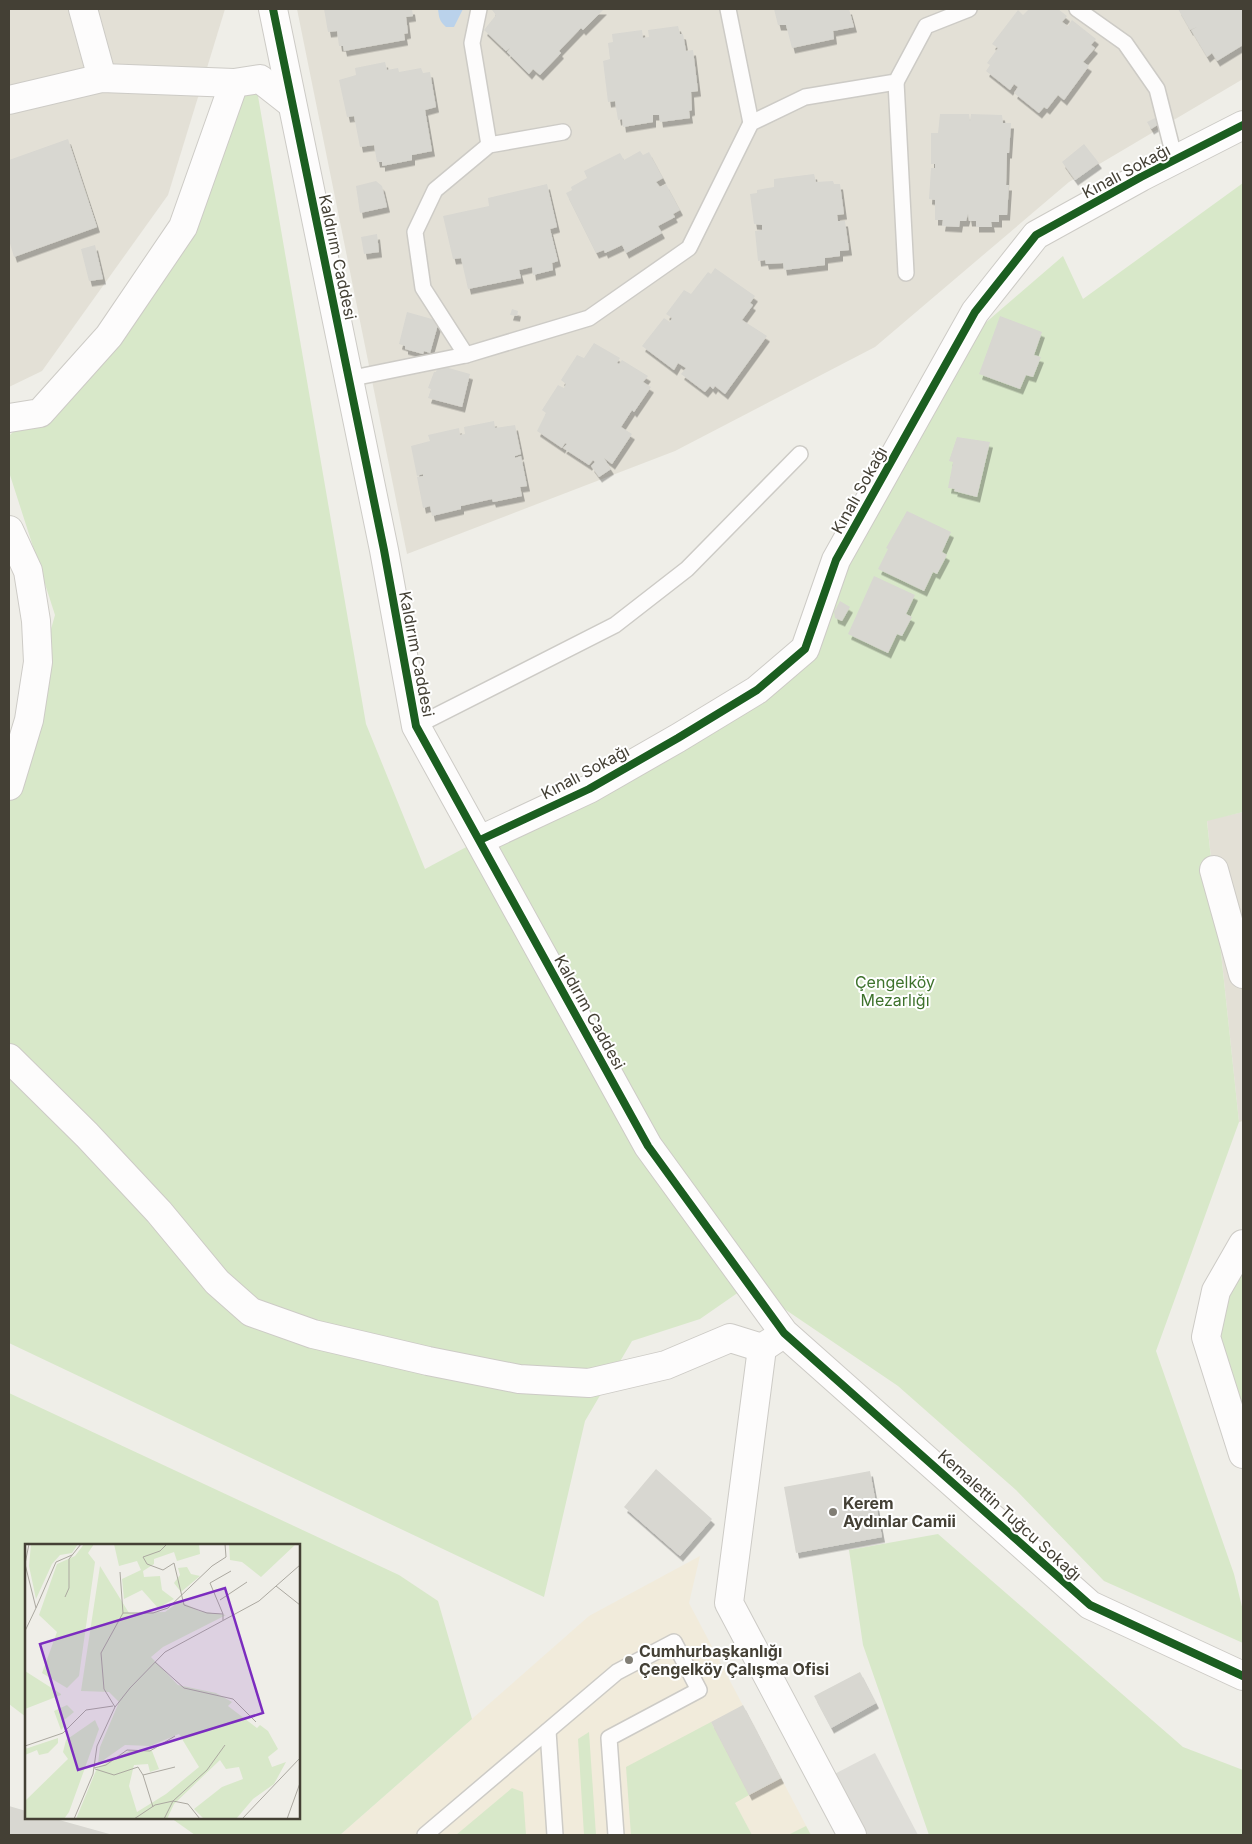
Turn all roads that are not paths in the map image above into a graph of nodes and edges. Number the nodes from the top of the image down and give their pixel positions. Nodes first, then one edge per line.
1 (83, 9) edge
2 (273, 9) edge
3 (479, 9) edge
4 (728, 9) edge
5 (969, 9) edge
6 (1077, 9) edge
7 (102, 78) junction
8 (896, 82) junction
9 (234, 83) junction
10 (9, 100) edge
11 (292, 104) junction
12 (751, 123) junction
13 (1243, 126) edge
14 (563, 132) dead end
15 (489, 146) junction
16 (1175, 160) junction
17 (906, 273) dead end
18 (466, 355) junction
19 (348, 379) junction
20 (9, 418) edge
21 (800, 454) dead end
22 (9, 530) edge
23 (416, 726) junction
24 (9, 786) edge
25 (480, 840) junction
26 (1214, 870) dead end
27 (1243, 974) edge
28 (9, 1058) edge
29 (1243, 1244) edge
30 (784, 1333) junction
31 (762, 1348) junction
32 (1243, 1454) edge
33 (1243, 1676) edge
34 (548, 1731) junction
35 (425, 1835) edge
36 (555, 1835) edge
37 (616, 1835) edge
38 (852, 1835) edge

1 - 7 street
2 - 11 street, Kaldırım Caddesi
3 - 15 lane
4 - 12 lane
5 - 8 lane
6 - 16 lane
7 - 9 street
7 - 10 street
8 - 12 lane
8 - 17 lane
9 - 11 street
9 - 20 street
11 - 19 street, Kaldırım Caddesi
12 - 18 lane
13 - 16 street, Kınalı Sokağı
14 - 15 lane
15 - 18 lane
16 - 25 street, Kınalı Sokağı
18 - 19 lane
19 - 23 street, Kaldırım Caddesi
21 - 23 lane
22 - 24 street
23 - 25 street, Kaldırım Caddesi
25 - 30 street, Kaldırım Caddesi
26 - 27 street
28 - 31 street
29 - 32 street
30 - 31 street
30 - 33 street, Kemalettin Tuğcu Sokağı
31 - 38 street
34 - 35 lane
34 - 36 lane
34 - 37 lane

